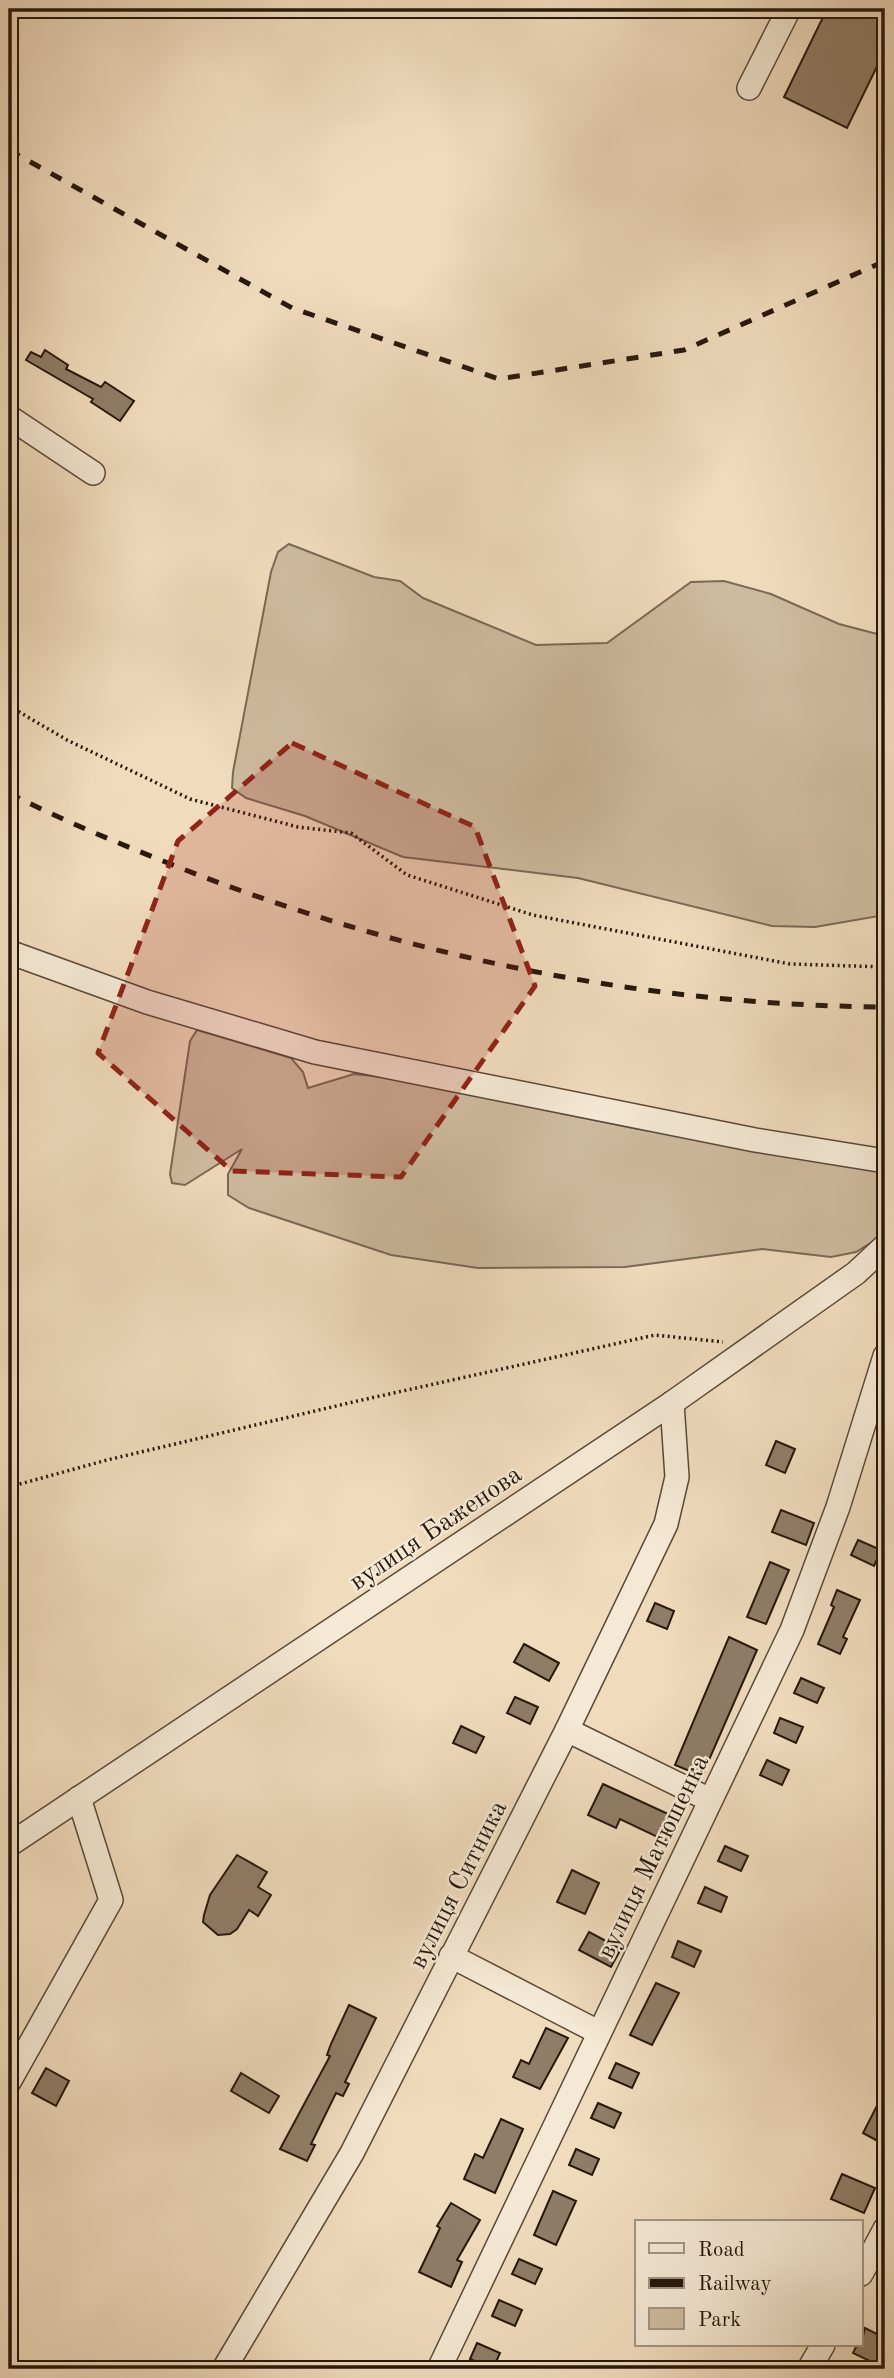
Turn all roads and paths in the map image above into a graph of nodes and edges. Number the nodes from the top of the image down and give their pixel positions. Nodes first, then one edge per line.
1 (789, 9) edge
2 (749, 88) dead end
3 (9, 417) edge
4 (93, 473) dead end
5 (9, 706) edge
6 (9, 952) edge
7 (885, 967) edge
8 (885, 1161) edge
9 (885, 1246) edge
10 (752, 1345) junction
11 (885, 1356) edge
12 (671, 1403) junction
13 (9, 1487) edge
14 (567, 1730) junction
15 (79, 1798) junction
16 (710, 1800) junction
17 (9, 1845) edge
18 (452, 1956) junction
19 (598, 2032) junction
20 (9, 2082) edge
21 (885, 2229) edge
22 (862, 2272) edge
23 (822, 2346) edge
24 (224, 2369) edge
25 (439, 2369) edge
26 (809, 2369) edge

1 - 2 street
3 - 4 street
5 - 7 path
6 - 8 street
9 - 10 street, вулиця Баженова
10 - 12 street, вулиця Баженова
10 - 13 path
11 - 16 street, вулиця Матюшенка
12 - 14 street, вулиця Ситника
12 - 15 street, вулиця Баженова
14 - 16 street
14 - 18 street, вулиця Ситника
15 - 17 street, вулиця Баженова
15 - 20 street
16 - 19 street, вулиця Матюшенка
18 - 19 street
18 - 24 street, вулиця Ситника
19 - 25 street, вулиця Матюшенка
21 - 22 street
23 - 26 street

